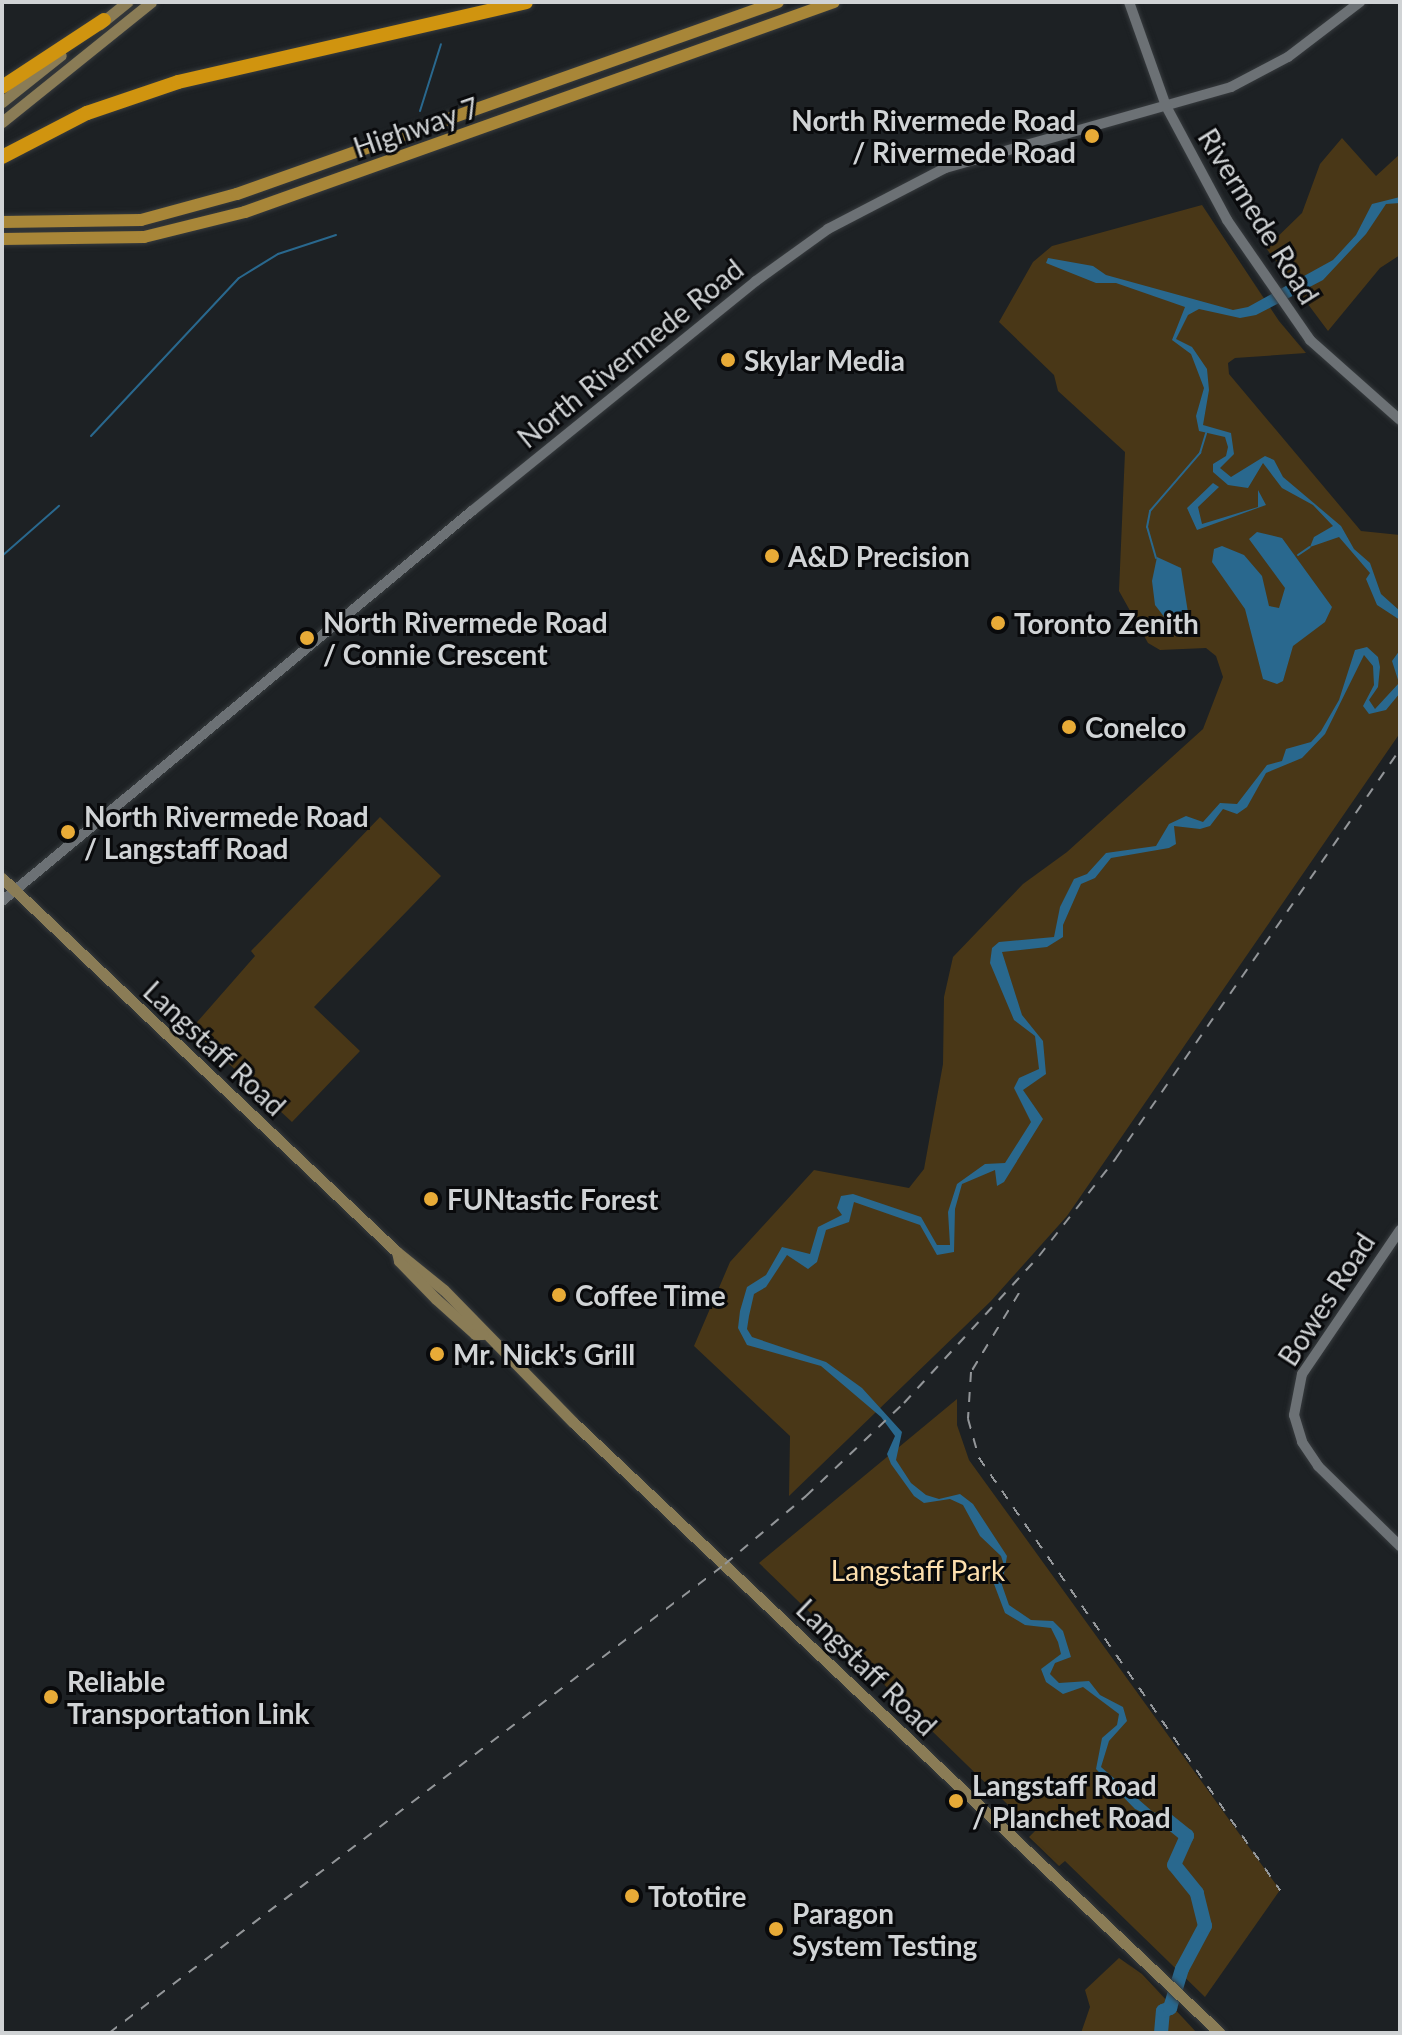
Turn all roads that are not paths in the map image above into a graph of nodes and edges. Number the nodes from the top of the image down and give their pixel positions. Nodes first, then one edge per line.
1 (127, 2) edge
2 (151, 2) edge
3 (526, 2) edge
4 (778, 2) edge
5 (834, 2) edge
6 (1129, 2) edge
7 (1360, 2) edge
8 (104, 20) junction
9 (2, 87) edge
10 (2, 102) edge
11 (1166, 106) junction
12 (2, 122) edge
13 (2, 157) edge
14 (2, 222) edge
15 (2, 239) edge
16 (1400, 420) edge
17 (2, 878) edge
18 (13, 889) junction
19 (2, 901) edge
20 (1400, 1230) edge
21 (1400, 1546) edge
22 (1220, 2033) edge

1 - 8 main road
2 - 12 main road
3 - 13 highway
4 - 14 main road, Highway 7
5 - 15 main road, Highway 7
6 - 11 street, Rivermede Road
7 - 11 street, North Rivermede Road
8 - 9 highway
8 - 10 main road
11 - 16 street, Rivermede Road
11 - 18 street, North Rivermede Road
17 - 18 main road, Langstaff Road
18 - 19 street, North Rivermede Road
18 - 22 main road, Langstaff Road
20 - 21 street, Bowes Road

